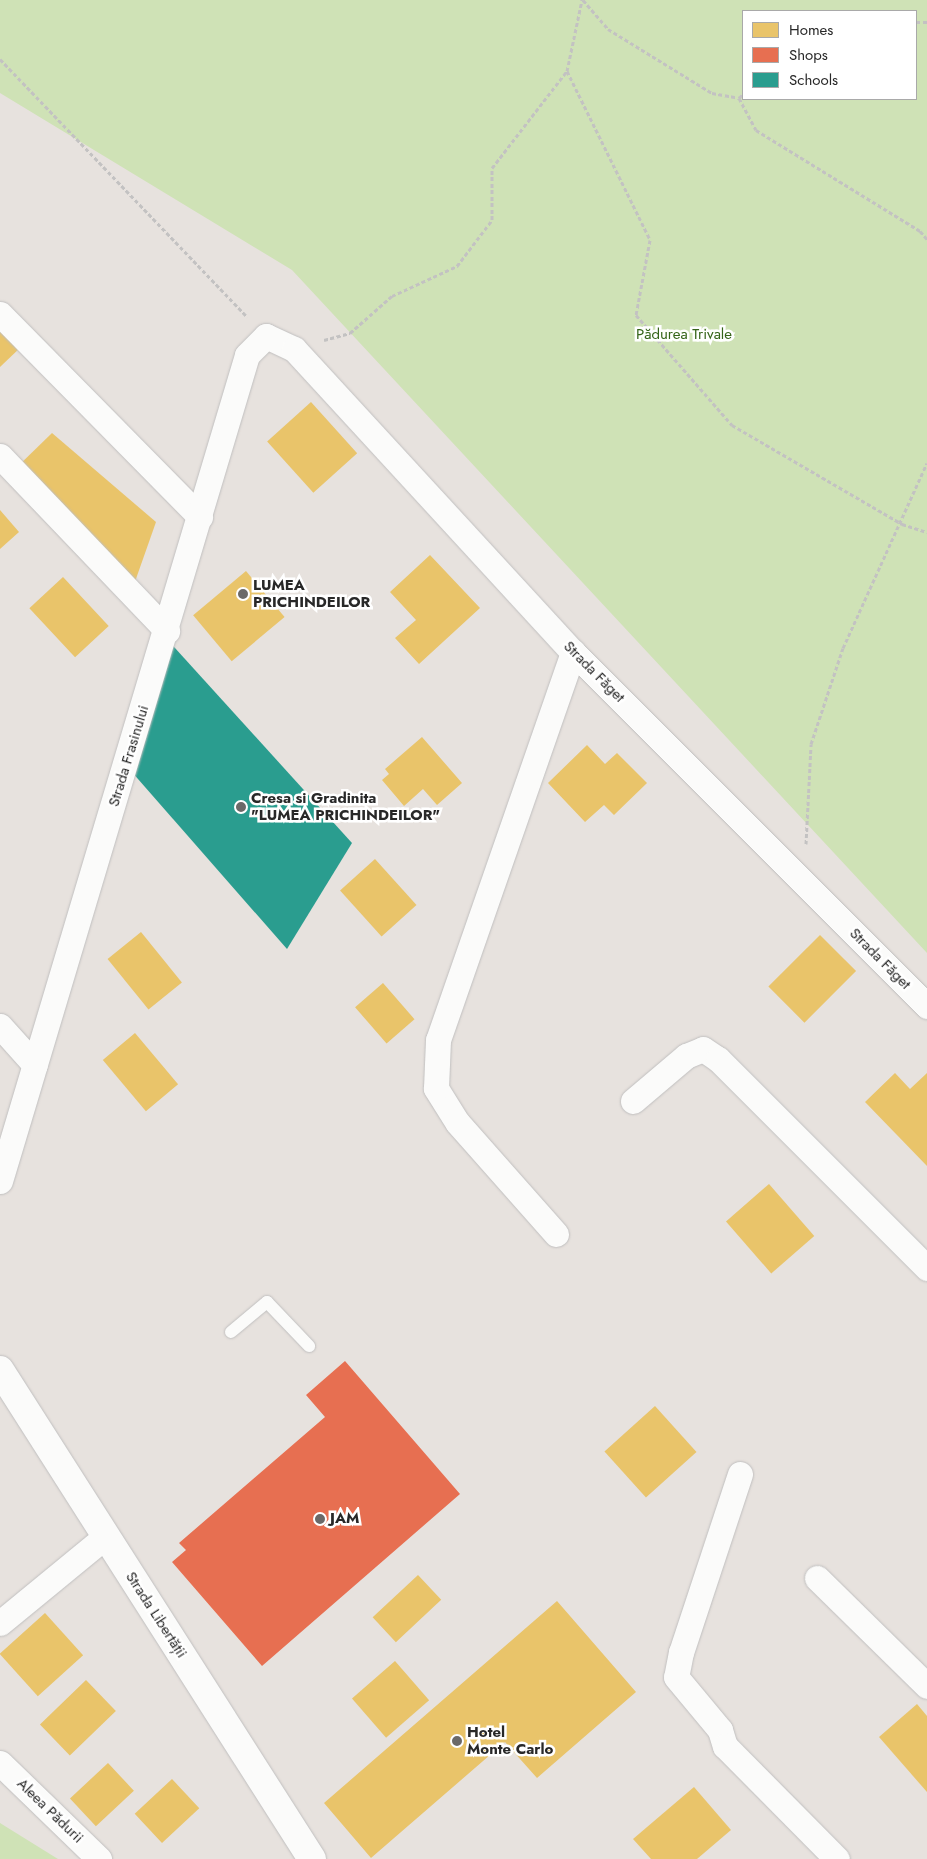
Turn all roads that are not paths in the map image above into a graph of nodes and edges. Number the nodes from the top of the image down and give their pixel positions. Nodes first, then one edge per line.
1 (0, 314) edge
2 (266, 336) joint
3 (0, 456) edge
4 (200, 517) junction
5 (167, 631) junction
6 (573, 652) junction
7 (927, 1006) edge
8 (0, 1026) edge
9 (35, 1065) junction
10 (633, 1101) dead end
11 (0, 1181) edge
12 (556, 1234) dead end
13 (927, 1268) edge
14 (231, 1332) dead end
15 (309, 1346) dead end
16 (0, 1370) edge
17 (740, 1474) dead end
18 (106, 1536) junction
19 (817, 1578) dead end
20 (0, 1623) edge
21 (927, 1686) edge
22 (0, 1763) edge
23 (99, 1859) edge
24 (312, 1859) edge
25 (836, 1859) edge

1 - 4 street
2 - 4 street, Strada Frasinului
2 - 6 street, Strada Făget
3 - 5 street
4 - 5 street, Strada Frasinului
5 - 9 street, Strada Frasinului
6 - 7 street, Strada Făget
6 - 12 street
8 - 9 street
9 - 11 street, Strada Frasinului
10 - 13 street
14 - 15 lane
16 - 18 street, Strada Libertății
17 - 25 street
18 - 20 street
18 - 24 street, Strada Libertății
19 - 21 street
22 - 23 street, Aleea Pădurii

